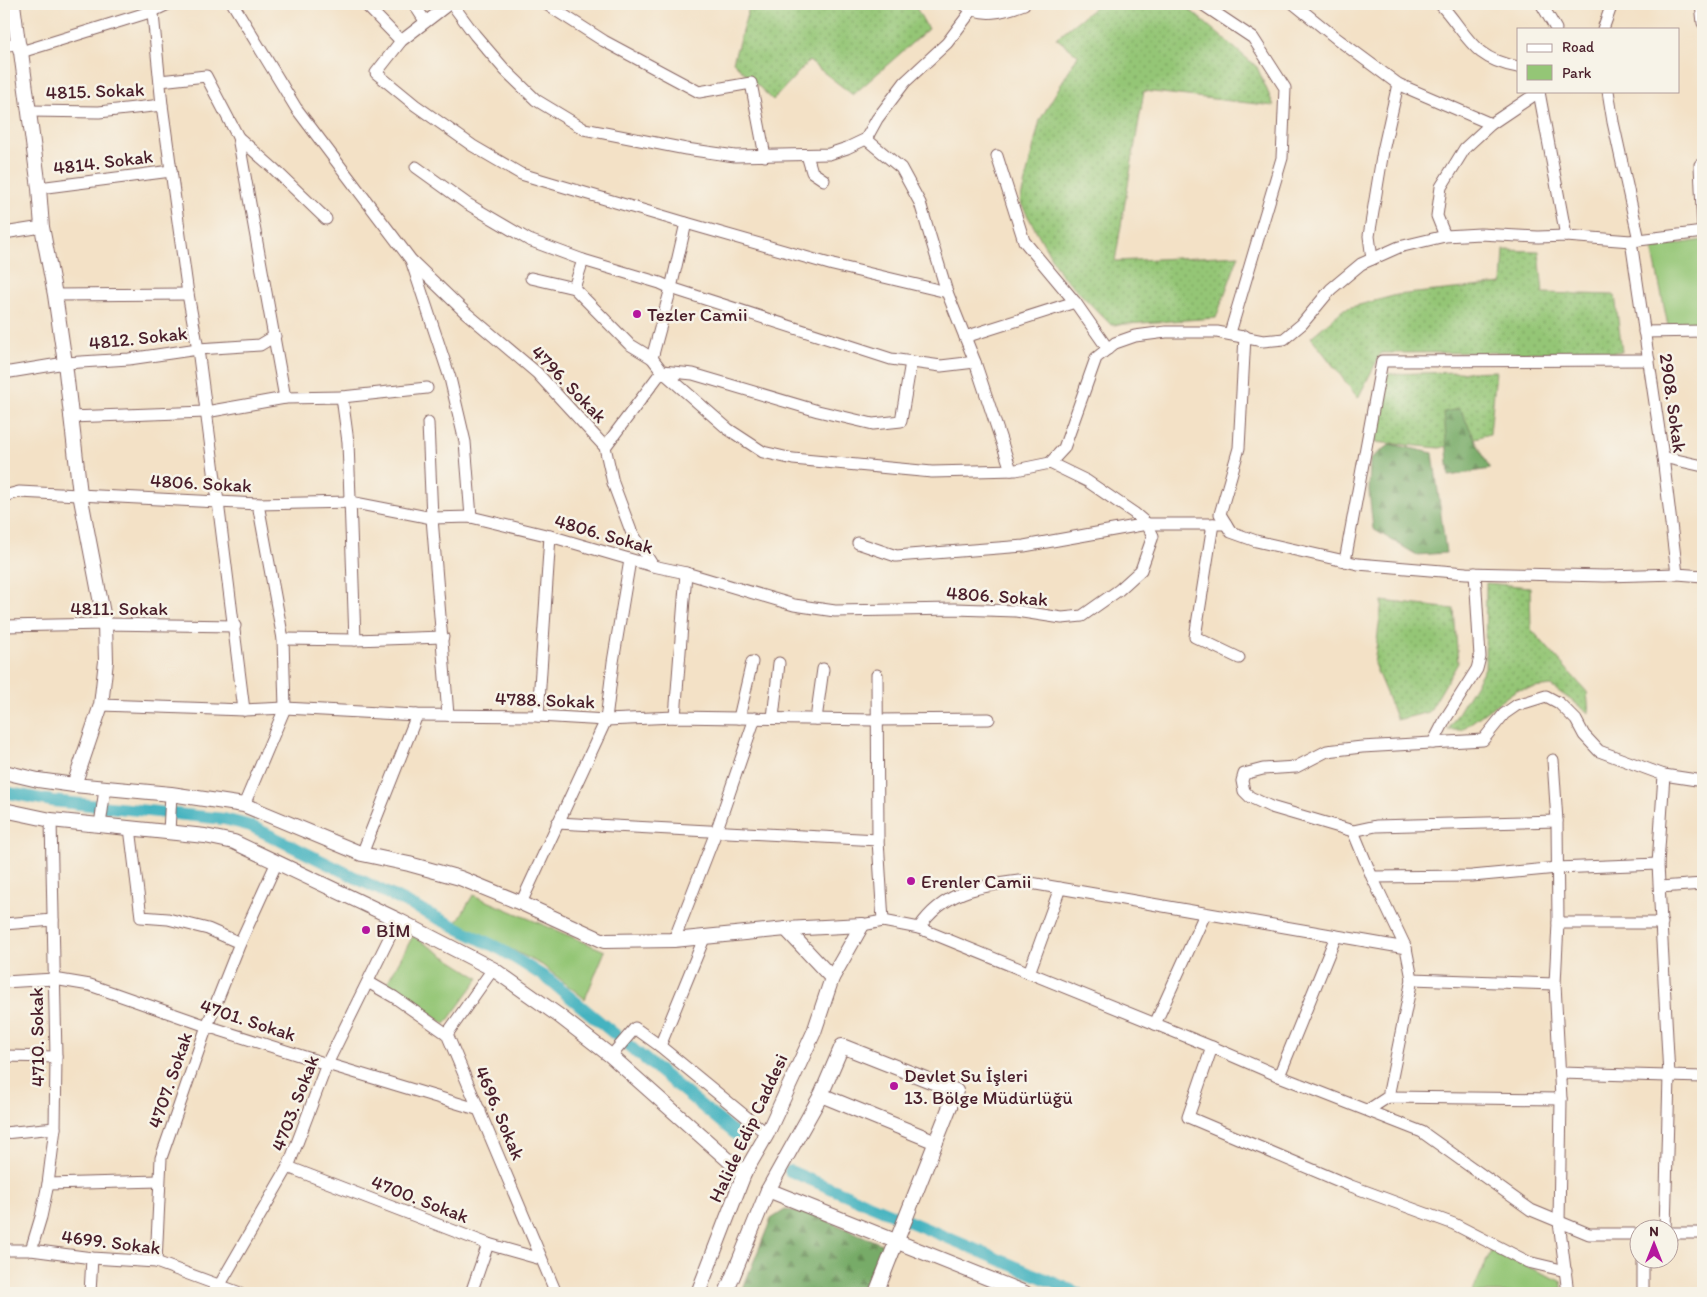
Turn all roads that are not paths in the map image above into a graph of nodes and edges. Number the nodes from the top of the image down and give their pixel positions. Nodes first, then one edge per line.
1 (13, 4) edge
2 (168, 4) edge
3 (233, 4) edge
4 (365, 4) edge
5 (414, 4) edge
6 (451, 4) edge
7 (546, 4) edge
8 (1024, 4) edge
9 (1202, 4) edge
10 (1294, 4) edge
11 (1440, 4) edge
12 (1612, 4) edge
13 (1701, 4) edge
14 (1542, 5) dead end
15 (152, 7) edge
16 (967, 7) edge
17 (424, 22) junction
18 (1703, 23) edge
19 (1555, 28) edge
20 (1603, 28) edge
21 (401, 41) junction
22 (4, 46) edge
23 (20, 48) junction
24 (1517, 67) edge
25 (160, 81) junction
26 (1398, 84) junction
27 (1539, 92) edge
28 (1608, 92) edge
29 (162, 105) junction
30 (29, 111) junction
31 (1491, 124) junction
32 (238, 137) junction
33 (866, 139) junction
34 (806, 155) junction
35 (765, 156) junction
36 (997, 156) dead end
37 (1700, 165) dead end
38 (416, 167) dead end
39 (171, 171) junction
40 (824, 180) dead end
41 (39, 188) junction
42 (326, 219) dead end
43 (686, 223) junction
44 (42, 226) junction
45 (1703, 232) edge
46 (4, 233) edge
47 (1445, 236) junction
48 (1566, 236) junction
49 (1635, 240) junction
50 (1372, 259) junction
51 (411, 260) junction
52 (583, 260) junction
53 (531, 278) dead end
54 (574, 288) junction
55 (671, 288) junction
56 (947, 292) junction
57 (188, 294) junction
58 (55, 295) junction
59 (1075, 302) junction
60 (1703, 331) edge
61 (1644, 332) junction
62 (1230, 334) junction
63 (275, 336) junction
64 (1245, 336) junction
65 (965, 338) junction
66 (198, 349) junction
67 (1108, 349) junction
68 (652, 358) junction
69 (1649, 360) junction
70 (911, 362) junction
71 (974, 362) junction
72 (65, 363) junction
73 (662, 370) junction
74 (4, 373) edge
75 (428, 388) dead end
76 (342, 397) junction
77 (285, 398) junction
78 (206, 412) junction
79 (70, 417) junction
80 (428, 423) dead end
81 (605, 447) junction
82 (1663, 456) junction
83 (1050, 463) junction
84 (1703, 466) edge
85 (1011, 470) junction
86 (80, 494) junction
87 (4, 496) edge
88 (218, 502) junction
89 (350, 502) junction
90 (258, 504) junction
91 (471, 517) junction
92 (432, 518) junction
93 (1147, 524) junction
94 (1213, 524) junction
95 (1226, 524) junction
96 (550, 536) junction
97 (858, 543) dead end
98 (630, 560) junction
99 (1345, 561) junction
100 (653, 566) junction
101 (686, 573) junction
102 (1475, 573) junction
103 (1677, 574) junction
104 (1703, 576) edge
105 (105, 624) junction
106 (4, 626) edge
107 (235, 626) junction
108 (443, 637) junction
109 (283, 639) junction
110 (355, 640) junction
111 (1239, 658) dead end
112 (752, 662) dead end
113 (779, 662) dead end
114 (823, 669) dead end
115 (877, 675) dead end
116 (101, 705) junction
117 (285, 708) junction
118 (244, 710) junction
119 (417, 715) junction
120 (448, 715) junction
121 (538, 716) junction
122 (675, 717) junction
123 (739, 718) junction
124 (755, 718) junction
125 (773, 718) junction
126 (816, 719) junction
127 (989, 719) dead end
128 (606, 720) junction
129 (876, 720) junction
130 (1433, 743) junction
131 (1554, 760) dead end
132 (4, 772) edge
133 (1664, 775) junction
134 (1703, 781) edge
135 (74, 785) junction
136 (104, 794) junction
137 (171, 801) junction
138 (244, 805) junction
139 (4, 810) edge
140 (51, 820) junction
141 (101, 820) junction
142 (1557, 821) junction
143 (557, 823) junction
144 (169, 826) junction
145 (130, 828) junction
146 (1353, 830) junction
147 (716, 832) junction
148 (878, 840) junction
149 (362, 854) junction
150 (277, 862) junction
151 (1658, 864) junction
152 (1557, 868) junction
153 (1372, 877) junction
154 (1703, 884) edge
155 (1660, 887) junction
156 (1060, 888) junction
157 (521, 902) junction
158 (1205, 914) junction
159 (53, 920) junction
160 (398, 920) junction
161 (883, 921) junction
162 (1558, 923) junction
163 (1662, 923) junction
164 (4, 924) edge
165 (862, 925) junction
166 (919, 928) junction
167 (786, 929) junction
168 (705, 936) junction
169 (1336, 936) junction
170 (674, 940) junction
171 (240, 943) junction
172 (1406, 948) junction
173 (493, 969) junction
174 (1029, 973) junction
175 (832, 978) junction
176 (54, 979) junction
177 (1412, 979) junction
178 (4, 982) edge
179 (368, 982) junction
180 (1556, 984) junction
181 (634, 1016) dead end
182 (1155, 1024) junction
183 (207, 1026) junction
184 (634, 1028) junction
185 (447, 1034) junction
186 (660, 1046) junction
187 (1212, 1047) junction
188 (4, 1056) edge
189 (611, 1056) junction
190 (56, 1057) junction
191 (327, 1064) junction
192 (1560, 1073) junction
193 (1279, 1076) junction
194 (1669, 1076) junction
195 (1703, 1077) edge
196 (822, 1095) junction
197 (1388, 1097) junction
198 (1561, 1099) junction
199 (480, 1110) junction
200 (1368, 1110) junction
201 (55, 1128) junction
202 (4, 1133) edge
203 (767, 1134) junction
204 (936, 1142) junction
205 (288, 1167) junction
206 (744, 1174) junction
207 (159, 1181) junction
208 (48, 1184) junction
209 (768, 1190) junction
210 (1665, 1220) edge
211 (1559, 1222) junction
212 (1680, 1233) edge
213 (1703, 1233) edge
214 (1630, 1234) edge
215 (896, 1242) junction
216 (488, 1244) junction
217 (4, 1250) edge
218 (31, 1250) junction
219 (4, 1256) edge
220 (92, 1258) junction
221 (541, 1259) junction
222 (156, 1262) junction
223 (1643, 1270) edge
224 (1566, 1271) junction
225 (217, 1289) edge
226 (90, 1293) edge
227 (240, 1293) edge
228 (471, 1293) edge
229 (556, 1293) edge
230 (698, 1293) edge
231 (726, 1293) edge
232 (876, 1293) edge
233 (1025, 1293) edge
234 (1568, 1293) edge
235 (1643, 1293) edge

1 - 23 street
2 - 15 street
3 - 51 street
4 - 21 street
5 - 17 street
6 - 17 street
6 - 35 street
7 - 35 street
8 - 16 street
9 - 62 street
10 - 26 street
11 - 24 street
12 - 20 street
13 - 18 street
14 - 19 street
15 - 23 street
15 - 25 street
16 - 33 street
17 - 21 street
21 - 43 street
22 - 23 street
23 - 30 street
25 - 29 street
25 - 32 street
26 - 31 street
26 - 50 street
27 - 31 street
27 - 48 street
28 - 49 street, 2908. Sokak
29 - 30 street, 4815. Sokak
29 - 39 street
30 - 41 street
31 - 47 street
32 - 42 street
32 - 63 street
33 - 34 street
33 - 56 street
34 - 35 street
34 - 40 street
36 - 59 street
37 - 45 street
38 - 52 street
39 - 41 street, 4814. Sokak
39 - 57 street
41 - 44 street
43 - 55 street
43 - 56 street
44 - 46 street
44 - 58 street
45 - 49 street
47 - 48 street
47 - 50 street
48 - 49 street
49 - 61 street, 2908. Sokak
50 - 64 street
51 - 81 street, 4796. Sokak
51 - 91 street
52 - 54 street
52 - 55 street
53 - 54 street
54 - 68 street
55 - 68 street
55 - 70 street
56 - 65 street
57 - 58 street
57 - 66 street
58 - 72 street
59 - 65 street
59 - 67 street
60 - 61 street
61 - 69 street, 2908. Sokak
62 - 64 street
62 - 67 street
63 - 66 street, 4812. Sokak
63 - 77 street
64 - 95 street
65 - 71 street
66 - 72 street, 4812. Sokak
66 - 78 street
67 - 83 street
68 - 73 street
69 - 82 street, 2908. Sokak
69 - 99 street
70 - 71 street
70 - 73 street
71 - 85 street
72 - 74 street, 4812. Sokak
72 - 79 street
73 - 81 street
73 - 85 street
75 - 76 street
76 - 77 street
76 - 89 street
77 - 78 street
78 - 79 street
78 - 88 street
79 - 86 street
80 - 92 street
81 - 100 street, 4796. Sokak
82 - 84 street
82 - 103 street, 2908. Sokak
83 - 85 street
83 - 93 street
86 - 87 street, 4806. Sokak
86 - 88 street, 4806. Sokak
86 - 105 street
88 - 90 street, 4806. Sokak
88 - 107 street
89 - 90 street, 4806. Sokak
89 - 92 street, 4806. Sokak
89 - 110 street
90 - 109 street
91 - 92 street, 4806. Sokak
91 - 96 street, 4806. Sokak
92 - 108 street
93 - 94 street
93 - 97 street
93 - 101 street, 4806. Sokak
94 - 95 street
94 - 111 street
95 - 99 street
96 - 98 street, 4806. Sokak
96 - 121 street
98 - 100 street, 4806. Sokak
98 - 128 street
99 - 102 street
100 - 101 street, 4806. Sokak
101 - 122 street
102 - 103 street
102 - 130 street
103 - 104 street
105 - 106 street, 4811. Sokak
105 - 107 street, 4811. Sokak
105 - 116 street
107 - 118 street
108 - 110 street
108 - 120 street
109 - 110 street
109 - 117 street
112 - 123 street
113 - 125 street
114 - 126 street
115 - 129 street
116 - 118 street, 4788. Sokak
116 - 135 street
117 - 118 street, 4788. Sokak
117 - 119 street, 4788. Sokak
117 - 138 street
119 - 120 street, 4788. Sokak
119 - 149 street
120 - 121 street, 4788. Sokak
121 - 128 street, 4788. Sokak
122 - 123 street, 4788. Sokak
122 - 128 street, 4788. Sokak
123 - 124 street, 4788. Sokak
124 - 125 street, 4788. Sokak
124 - 147 street
125 - 126 street, 4788. Sokak
126 - 129 street, 4788. Sokak
127 - 129 street, 4788. Sokak
128 - 143 street
129 - 148 street
130 - 133 street
130 - 146 street
131 - 142 street
132 - 135 street
133 - 134 street
133 - 151 street
135 - 136 street
136 - 137 street
136 - 141 street
137 - 138 street
137 - 144 street
138 - 149 street
139 - 140 street
140 - 141 street
140 - 159 street, 4710. Sokak
141 - 145 street
142 - 146 street
142 - 152 street
143 - 147 street
143 - 157 street
144 - 145 street
144 - 150 street
145 - 171 street
146 - 153 street
147 - 148 street
147 - 170 street
148 - 161 street
149 - 157 street
150 - 160 street
150 - 171 street, 4707. Sokak
151 - 152 street
151 - 155 street
152 - 153 street
152 - 162 street
153 - 172 street
154 - 155 street
155 - 163 street
156 - 158 street
156 - 166 street
156 - 174 street
157 - 170 street
158 - 169 street
158 - 182 street
159 - 164 street
159 - 176 street, 4710. Sokak
160 - 173 street
160 - 179 street, 4703. Sokak
161 - 165 street
161 - 166 street
162 - 163 street
162 - 180 street
163 - 194 street
165 - 167 street
165 - 175 street, Halide Edip Caddesi
166 - 174 street
167 - 168 street
167 - 175 street
168 - 170 street
168 - 186 street
169 - 172 street
169 - 193 street
171 - 183 street, 4707. Sokak
172 - 177 street
173 - 185 street
173 - 189 street
174 - 182 street
175 - 203 street, Halide Edip Caddesi
176 - 178 street, 4701. Sokak
176 - 183 street, 4701. Sokak
176 - 190 street, 4710. Sokak
177 - 180 street
177 - 197 street
179 - 185 street
179 - 191 street, 4703. Sokak
180 - 192 street
181 - 184 street
182 - 187 street
183 - 191 street, 4701. Sokak
183 - 207 street, 4707. Sokak
184 - 186 street
184 - 189 street
185 - 199 street, 4696. Sokak
186 - 203 street
187 - 193 street
187 - 224 street
188 - 190 street
189 - 206 street
190 - 201 street, 4710. Sokak
191 - 199 street, 4701. Sokak
191 - 205 street, 4703. Sokak
192 - 194 street
192 - 198 street
193 - 200 street
194 - 195 street
194 - 210 street
196 - 204 street
196 - 204 street
196 - 209 street
197 - 198 street
197 - 200 street
198 - 211 street
199 - 221 street, 4696. Sokak
200 - 211 street
201 - 202 street
201 - 208 street, 4710. Sokak
203 - 206 street, Halide Edip Caddesi
204 - 215 street
205 - 216 street, 4700. Sokak
205 - 225 street, 4703. Sokak
206 - 230 street, Halide Edip Caddesi
207 - 208 street
207 - 222 street, 4707. Sokak
208 - 218 street, 4710. Sokak
209 - 215 street
209 - 231 street
211 - 214 street
211 - 224 street
212 - 213 street
215 - 232 street
215 - 233 street
216 - 221 street, 4700. Sokak
216 - 228 street
217 - 218 street, 4699. Sokak
217 - 219 street
218 - 220 street, 4699. Sokak
220 - 222 street, 4699. Sokak
220 - 226 street
221 - 229 street, 4696. Sokak
222 - 225 street, 4699. Sokak
223 - 235 street
224 - 234 street
225 - 227 street, 4699. Sokak

